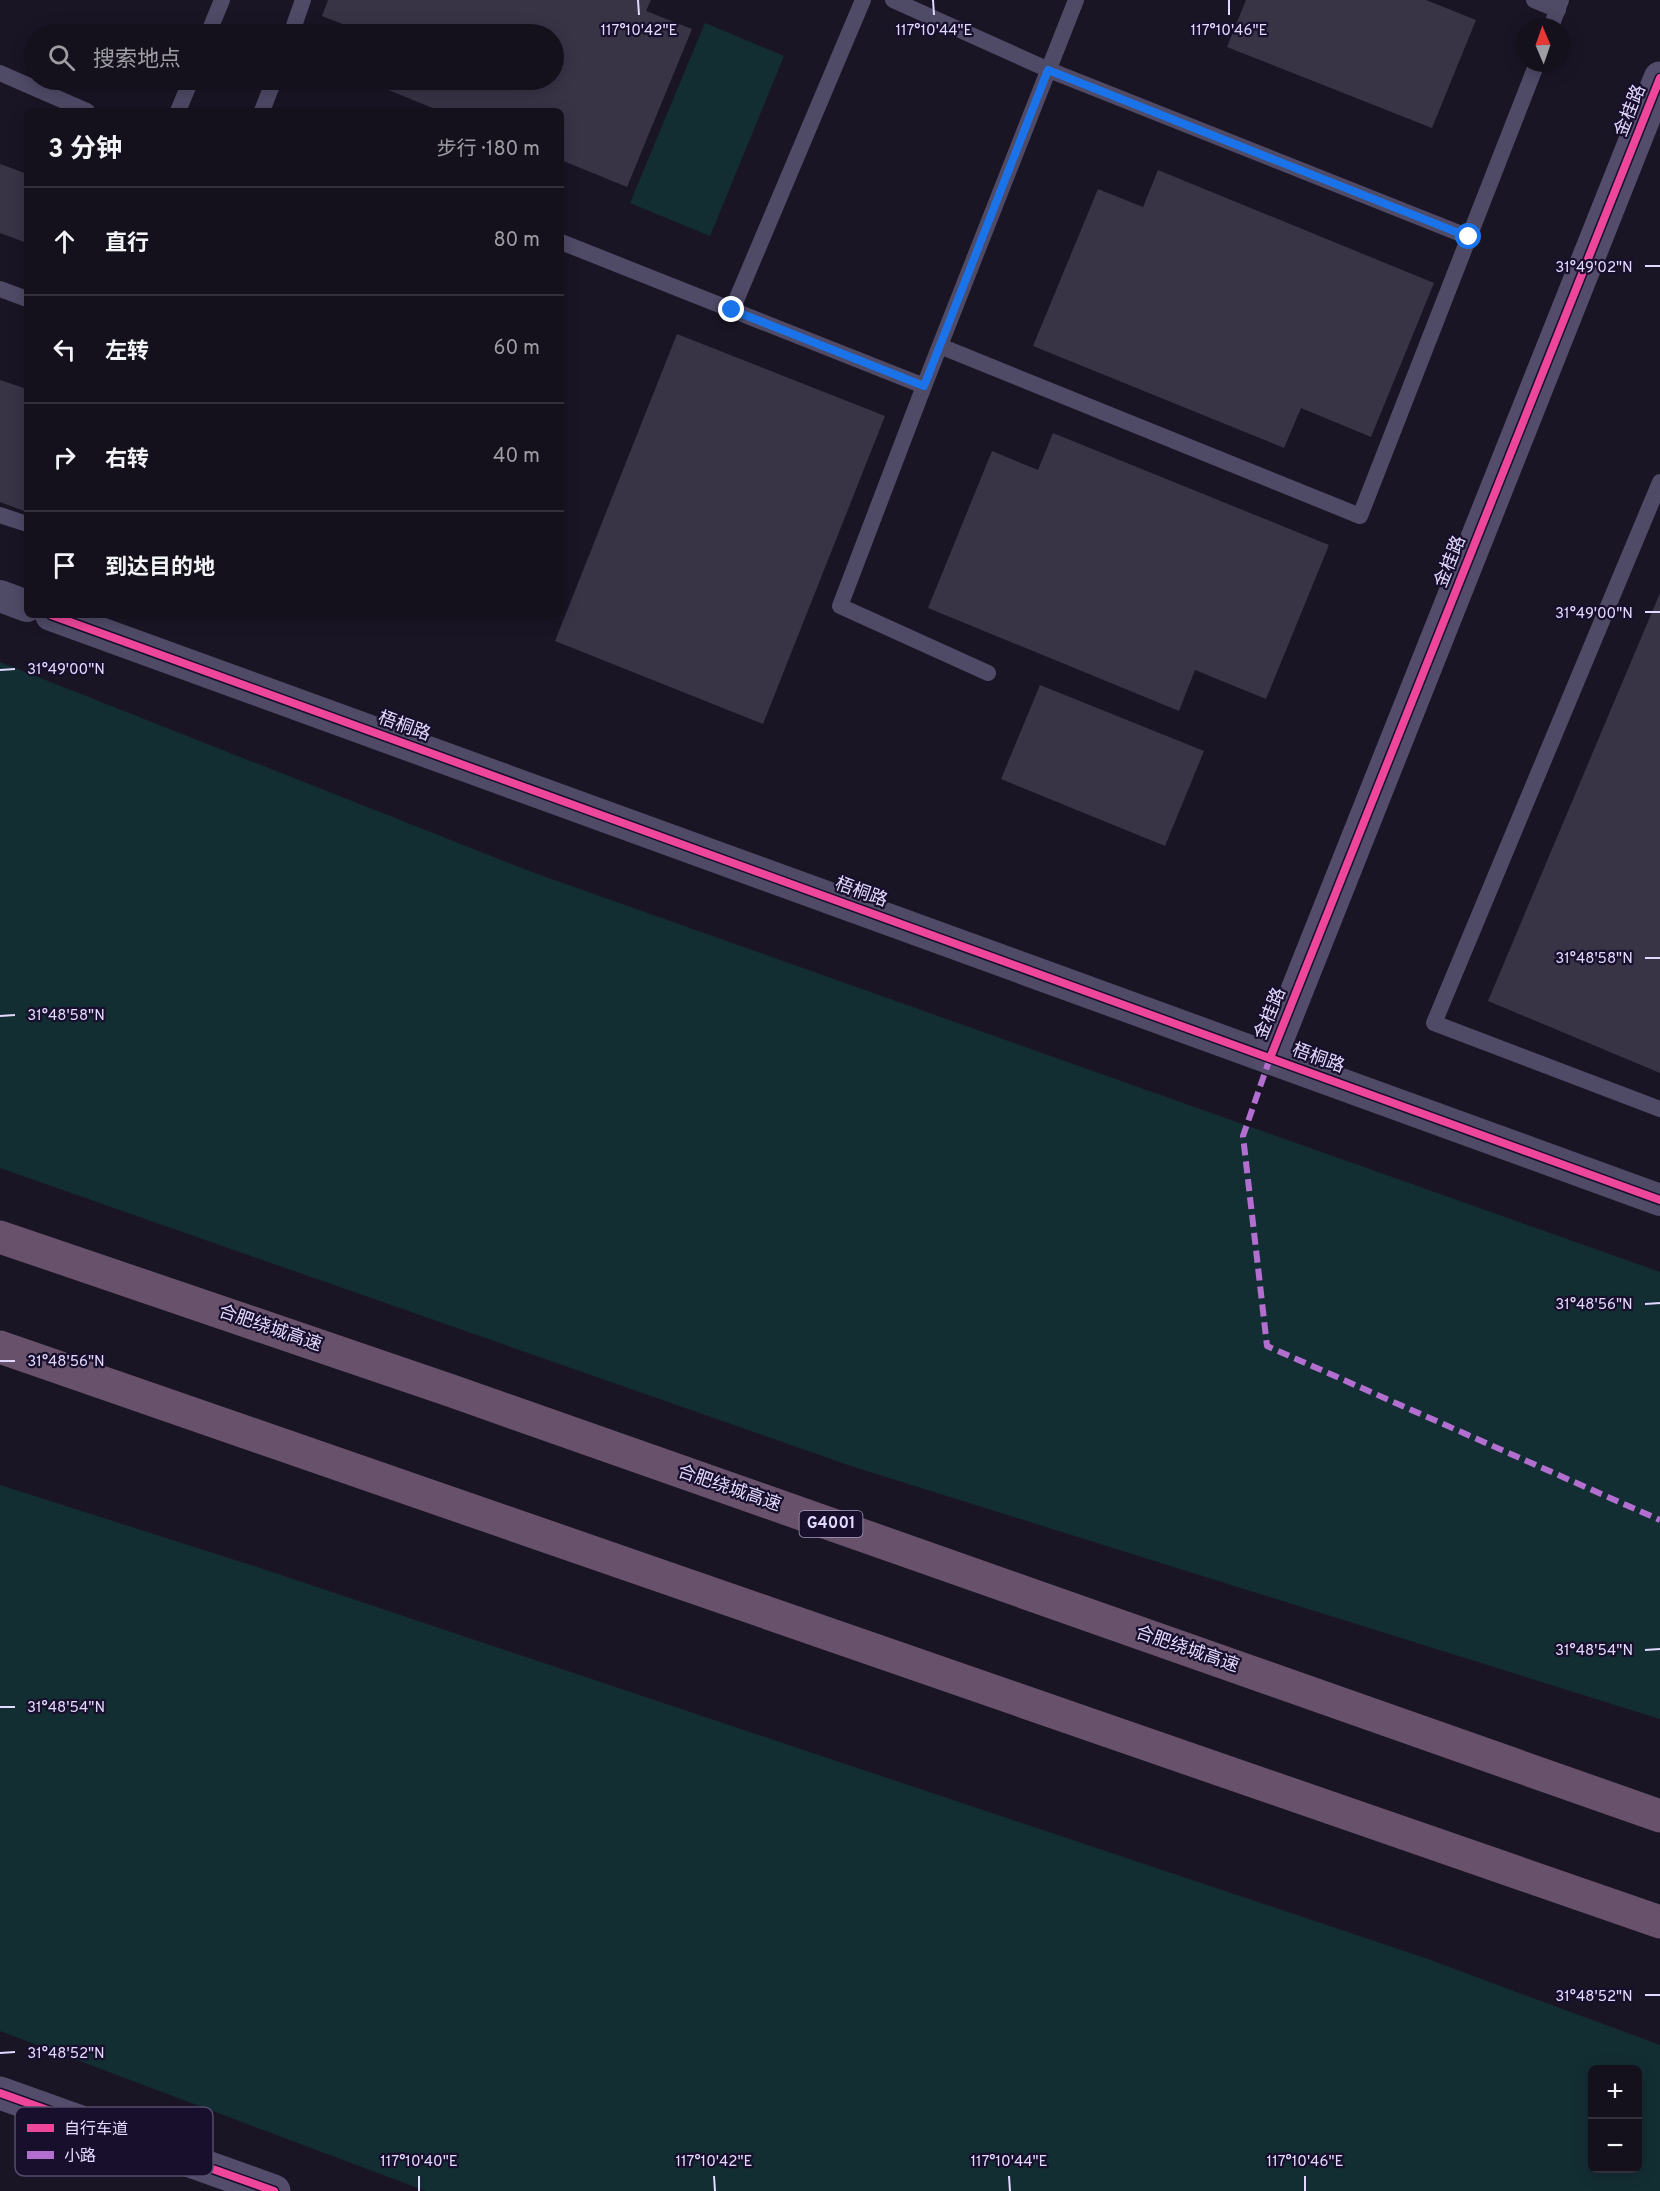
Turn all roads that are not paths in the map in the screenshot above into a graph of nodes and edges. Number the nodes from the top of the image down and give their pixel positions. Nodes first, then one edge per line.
1 (222, 0) edge
2 (303, 0) edge
3 (863, 0) edge
4 (892, 0) edge
5 (1076, 0) edge
6 (1534, 0) edge
7 (1560, 5) edge
8 (212, 24) edge
9 (295, 24) edge
10 (1048, 70) junction
11 (1533, 72) edge
12 (0, 73) edge
13 (1660, 78) edge
14 (24, 83) edge
15 (39, 90) edge
16 (187, 90) edge
17 (270, 90) edge
18 (80, 108) edge
19 (179, 108) edge
20 (263, 108) edge
21 (1652, 121) edge
22 (1469, 237) junction
23 (564, 243) edge
24 (0, 289) edge
25 (24, 298) edge
26 (732, 310) junction
27 (940, 346) junction
28 (924, 386) junction
29 (1658, 491) edge
30 (0, 515) edge
31 (24, 523) edge
32 (0, 596) edge
33 (24, 605) edge
34 (59, 618) edge
35 (988, 673) dead end
36 (1270, 1058) junction
37 (1660, 1109) edge
38 (1660, 1200) edge
39 (0, 1237) edge
40 (0, 1347) edge
41 (1660, 1816) edge
42 (1660, 1922) edge
43 (0, 2093) edge
44 (39, 2107) edge
45 (213, 2169) edge
46 (274, 2191) edge

1 - 8 lane
2 - 9 lane
3 - 26 lane
4 - 10 lane
5 - 10 lane
6 - 7 lane
10 - 22 lane
10 - 27 lane
11 - 22 lane
12 - 14 lane
13 - 21 street, 金桂路
15 - 18 lane
16 - 19 lane
17 - 20 lane
21 - 36 street, 金桂路
22 - 27 lane
23 - 26 lane
24 - 25 lane
26 - 28 lane
27 - 28 lane
28 - 35 lane
29 - 37 lane
30 - 31 lane
32 - 33 street
34 - 36 street, 梧桐路
36 - 38 street, 梧桐路
39 - 41 highway, 合肥绕城高速 / G4001
40 - 42 highway
43 - 44 street
45 - 46 street

